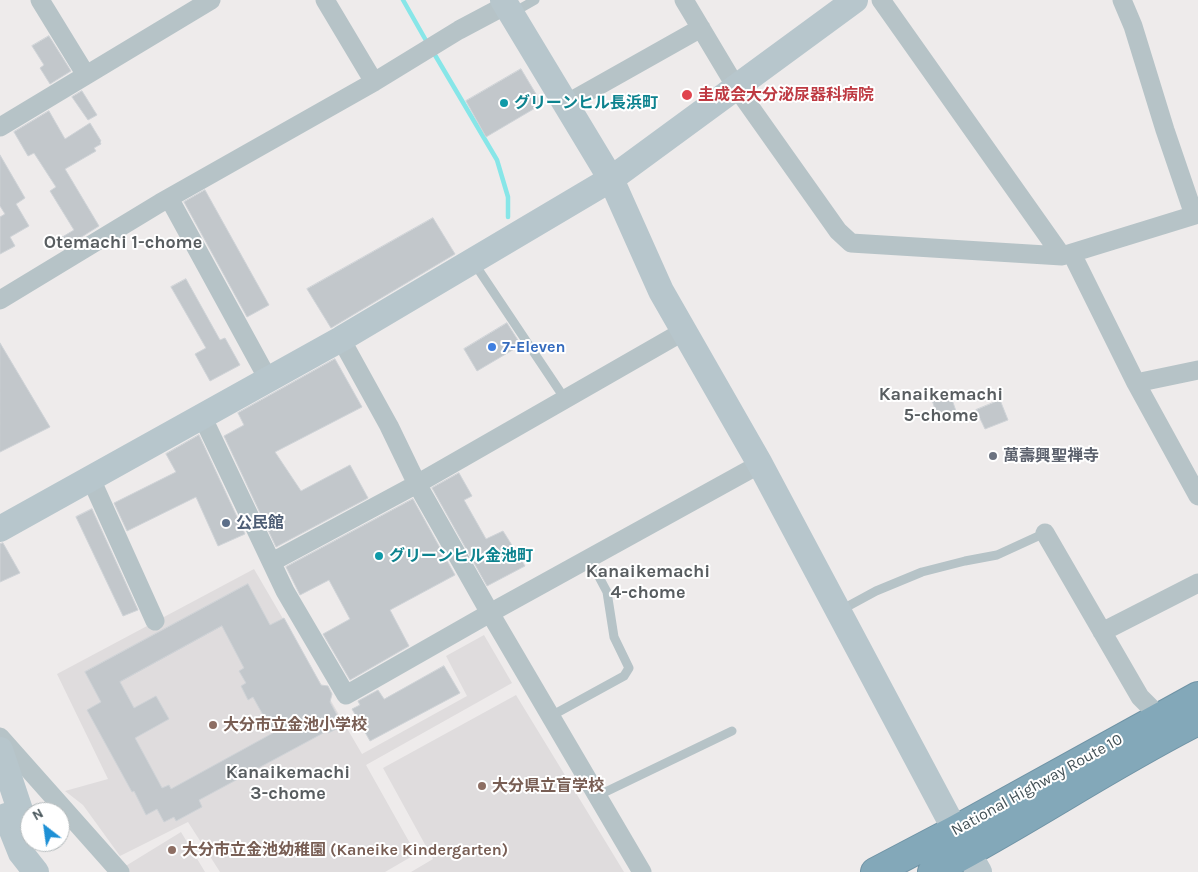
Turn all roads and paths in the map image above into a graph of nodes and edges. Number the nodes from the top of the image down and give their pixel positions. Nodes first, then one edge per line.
1 (40, 0) edge
2 (211, 0) edge
3 (325, 0) edge
4 (535, 0) edge
5 (684, 0) edge
6 (855, 0) edge
7 (881, 0) edge
8 (1122, 0) edge
9 (507, 6) edge
10 (701, 28) junction
11 (86, 75) junction
12 (374, 82) junction
13 (736, 87) junction
14 (566, 104) junction
15 (0, 127) edge
16 (611, 179) junction
17 (169, 198) junction
18 (1196, 215) edge
19 (1067, 255) junction
20 (472, 260) junction
21 (0, 300) edge
22 (684, 331) junction
23 (341, 339) junction
24 (1198, 370) edge
25 (268, 379) junction
26 (1136, 383) junction
27 (565, 399) junction
28 (202, 416) junction
29 (760, 464) junction
30 (91, 479) junction
31 (417, 484) junction
32 (1198, 496) edge
33 (0, 529) edge
34 (1045, 533) joint
35 (589, 558) junction
36 (272, 562) junction
37 (1198, 583) edge
38 (838, 612) junction
39 (490, 613) junction
40 (155, 621) dead end
41 (1102, 632) junction
42 (1198, 696) edge
43 (550, 716) junction
44 (1184, 726) edge
45 (732, 731) dead end
46 (0, 737) edge
47 (0, 750) edge
48 (597, 796) junction
49 (0, 803) edge
50 (20, 810) edge
51 (955, 830) junction
52 (37, 852) edge
53 (974, 863) edge
54 (112, 870) edge
55 (36, 872) edge
56 (46, 872) edge
57 (642, 872) edge
58 (874, 872) edge
59 (932, 872) edge

1 - 11 street
2 - 11 street
3 - 12 street
4 - 9 lane
5 - 10 street
6 - 13 street
7 - 19 street
8 - 18 street
9 - 12 street
9 - 14 street
10 - 13 street
10 - 14 street
11 - 15 street
12 - 17 street
13 - 16 street
13 - 19 street
14 - 16 street
16 - 20 street
16 - 22 street
17 - 21 street
17 - 25 street
18 - 19 street
19 - 26 street
20 - 23 street
20 - 27 lane
22 - 27 street
22 - 29 street
23 - 25 street
23 - 31 street
24 - 26 street
25 - 28 street
26 - 32 street
27 - 31 street
28 - 30 street
28 - 36 street
29 - 35 street
29 - 38 street
30 - 33 street
30 - 40 street
31 - 36 street
31 - 39 street
34 - 38 lane
34 - 41 street
35 - 39 street
35 - 43 lane
36 - 39 street
37 - 41 street
38 - 51 street
39 - 43 street
41 - 44 street
42 - 44 highway, National Highway Route 10
43 - 48 street
44 - 51 highway, National Highway Route 10
44 - 53 highway, National Highway Route 10
45 - 48 lane
46 - 54 street
47 - 50 street
48 - 57 street
49 - 55 street
51 - 53 street
51 - 58 highway, National Highway Route 10
52 - 56 street
53 - 59 highway, National Highway Route 10

